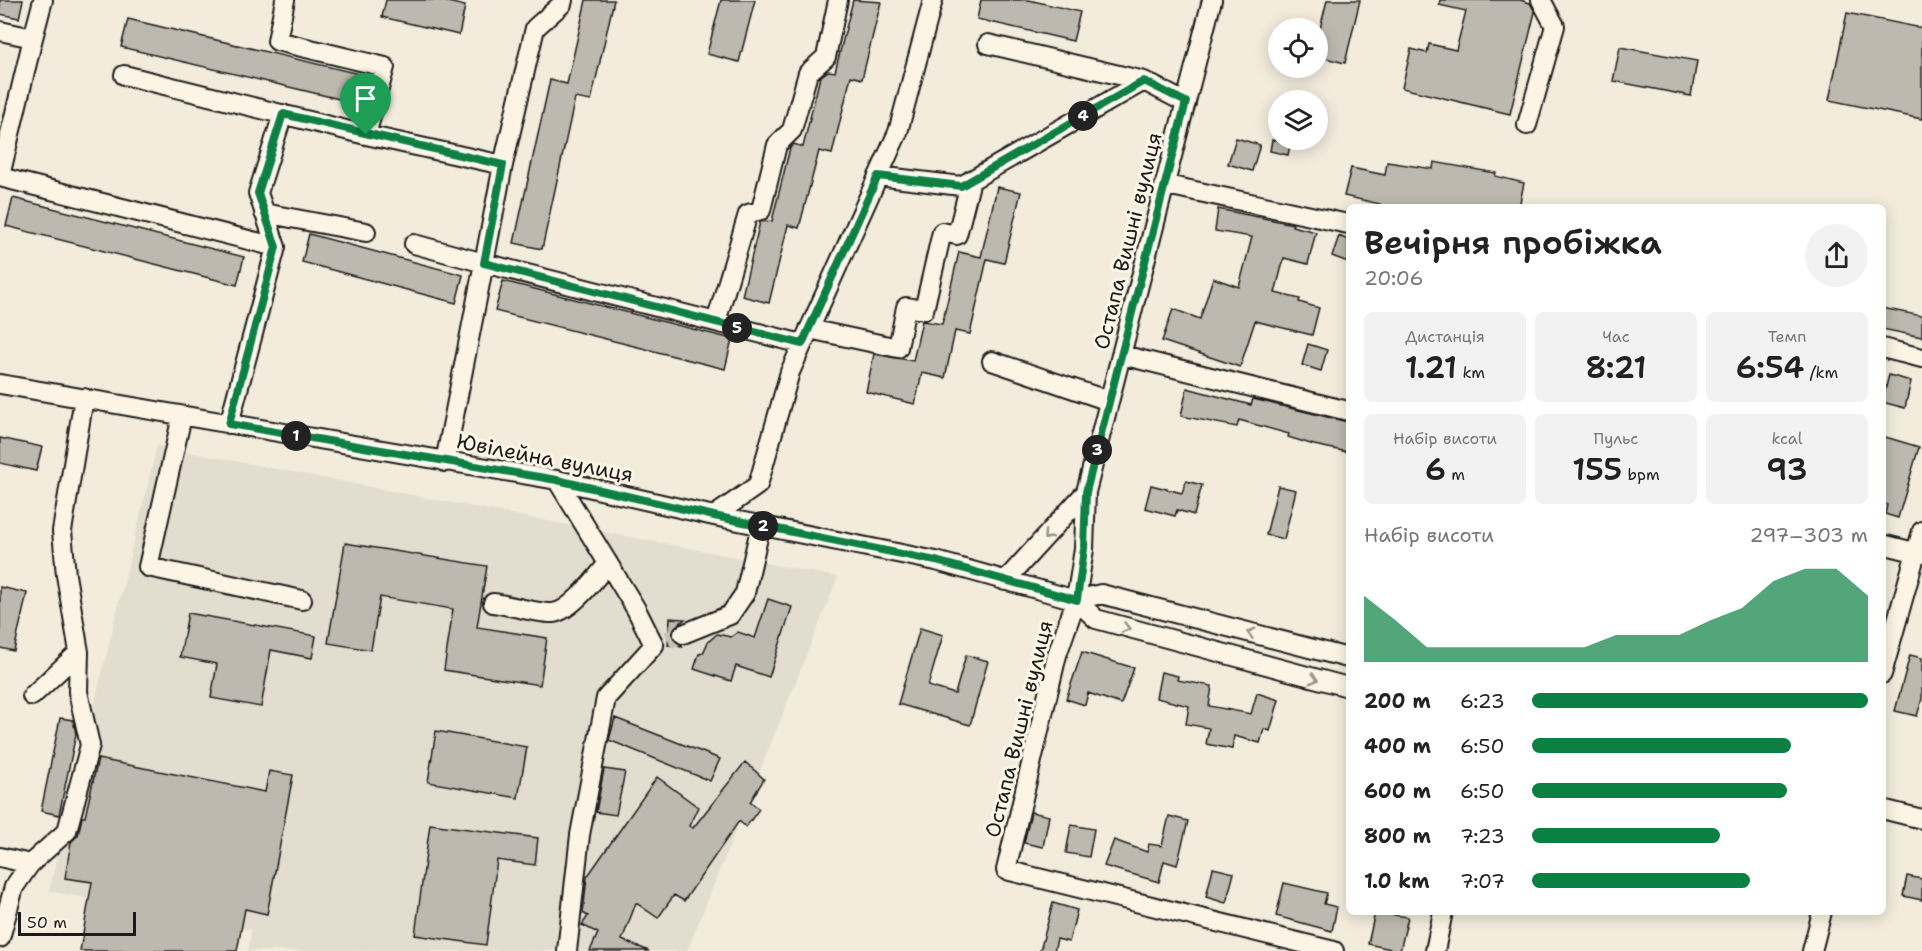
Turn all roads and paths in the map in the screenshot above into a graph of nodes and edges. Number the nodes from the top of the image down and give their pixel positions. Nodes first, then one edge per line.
1 (43, 0) edge
2 (285, 0) edge
3 (562, 0) edge
4 (838, 0) edge
5 (933, 0) edge
6 (1212, 0) edge
7 (1541, 0) edge
8 (0, 31) edge
9 (33, 38) junction
10 (988, 44) dead end
11 (124, 75) dead end
12 (1144, 81) junction
13 (1186, 102) junction
14 (283, 114) junction
15 (1527, 125) dead end
16 (366, 135) junction
17 (503, 165) junction
18 (878, 176) junction
19 (0, 177) edge
20 (971, 180) junction
21 (1167, 185) junction
22 (264, 213) junction
23 (1346, 224) edge
24 (366, 232) dead end
25 (414, 244) dead end
26 (276, 247) junction
27 (484, 263) junction
28 (716, 322) junction
29 (806, 337) junction
30 (1886, 349) edge
31 (1122, 355) junction
32 (1922, 358) edge
33 (992, 361) dead end
34 (0, 384) edge
35 (84, 398) junction
36 (1109, 401) junction
37 (1346, 411) edge
38 (182, 416) junction
39 (229, 424) junction
40 (445, 462) junction
41 (557, 480) junction
42 (1086, 492) junction
43 (714, 516) junction
44 (761, 525) junction
45 (1922, 531) edge
46 (1886, 545) edge
47 (1920, 553) edge
48 (608, 563) junction
49 (1005, 581) junction
50 (302, 600) dead end
51 (1077, 600) junction
52 (493, 603) dead end
53 (668, 640) junction
54 (79, 652) junction
55 (1346, 657) edge
56 (1886, 661) edge
57 (1346, 686) edge
58 (32, 696) dead end
59 (1886, 810) edge
60 (1922, 819) edge
61 (0, 857) edge
62 (30, 864) junction
63 (7, 888) edge
64 (1442, 915) edge
65 (1821, 915) edge
66 (0, 938) edge
67 (567, 951) edge
68 (1334, 951) edge
69 (1435, 951) edge
70 (1812, 951) edge

1 - 9 street
2 - 16 street
3 - 17 street
4 - 28 street
5 - 18 street
6 - 13 street, Остапа Вишні вулиця
7 - 15 street
8 - 9 street
9 - 19 street
10 - 12 street
11 - 14 street
12 - 13 street
12 - 20 street
13 - 21 street, Остапа Вишні вулиця
14 - 16 street
14 - 22 street
16 - 17 street
17 - 27 street
18 - 20 street
18 - 29 street
19 - 26 street
20 - 29 street
21 - 23 street
21 - 31 street, Остапа Вишні вулиця
22 - 24 street
22 - 26 street
25 - 27 street
26 - 39 street
27 - 28 street
27 - 40 street
28 - 29 street
29 - 43 street
30 - 32 street
31 - 36 street, Остапа Вишні вулиця
31 - 37 street
33 - 36 street
34 - 35 street, Ювілейна вулиця
35 - 38 street, Ювілейна вулиця
35 - 54 street
36 - 42 street, Остапа Вишні вулиця
38 - 39 street, Ювілейна вулиця
38 - 50 street
39 - 40 street, Ювілейна вулиця
40 - 41 street, Ювілейна вулиця
41 - 43 street, Ювілейна вулиця
41 - 48 street
42 -> 49 street
42 - 51 street, Остапа Вишні вулиця
43 - 44 street, Ювілейна вулиця
44 - 49 street, Ювілейна вулиця
44 - 53 street
45 - 47 street
46 - 47 street
47 - 56 street
48 - 52 street
48 - 53 street
49 - 51 street, Ювілейна вулиця
55 -> 51 street
51 -> 57 street
51 - 68 street, Остапа Вишні вулиця
53 - 67 street
54 - 58 street
54 - 62 street
59 - 60 street
61 - 62 street
62 - 63 street
63 - 66 street
64 - 69 street
65 - 70 street

